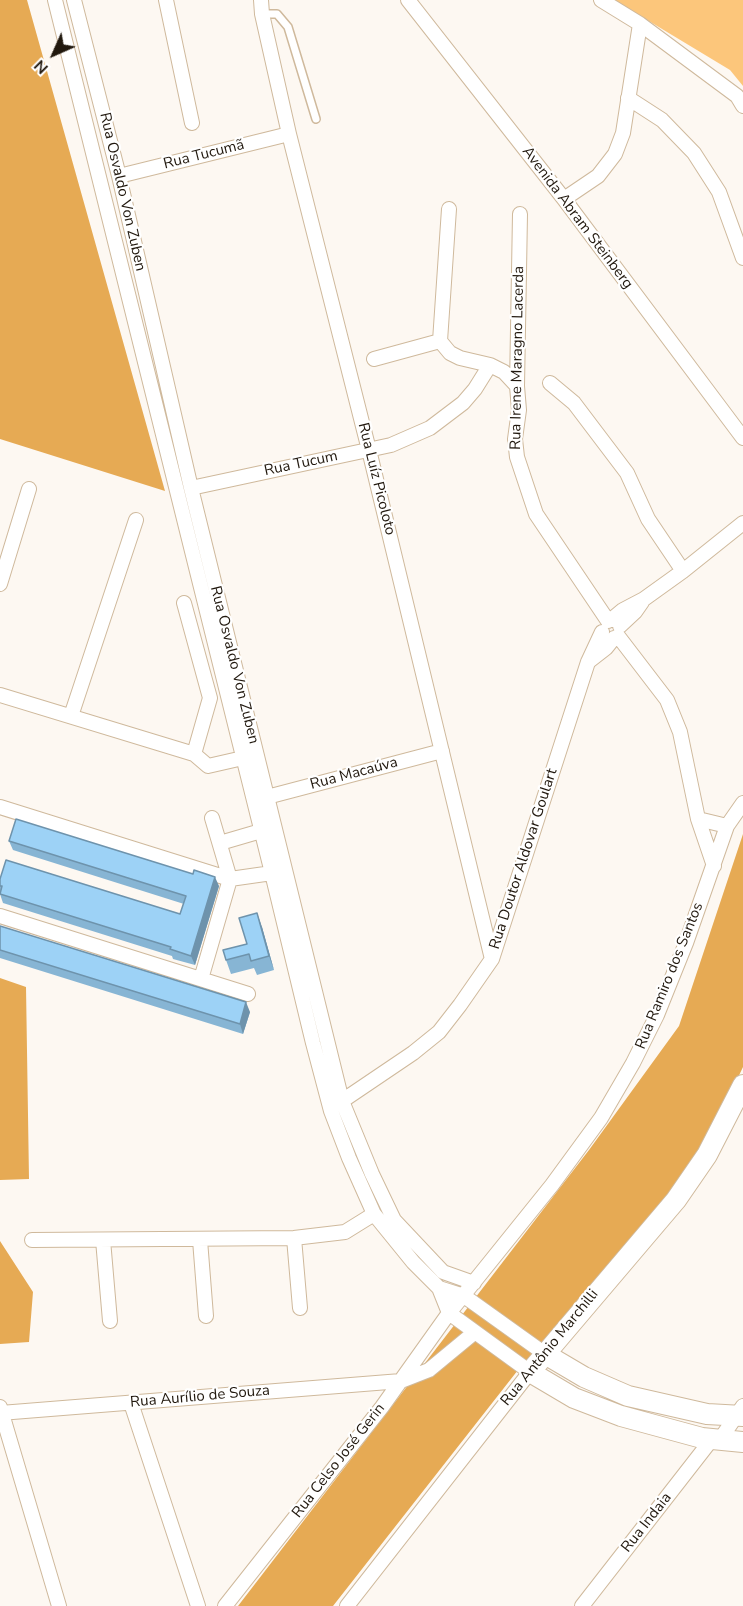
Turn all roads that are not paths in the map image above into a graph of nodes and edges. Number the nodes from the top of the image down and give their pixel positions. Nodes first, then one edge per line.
1 (55, 0) edge
2 (74, 0) edge
3 (166, 0) edge
4 (408, 0) edge
5 (601, 0) edge
6 (262, 7) edge
7 (640, 24) junction
8 (628, 98) junction
9 (743, 106) edge
10 (316, 118) dead end
11 (192, 123) dead end
12 (289, 134) junction
13 (119, 176) junction
14 (564, 199) junction
15 (448, 209) dead end
16 (520, 214) dead end
17 (743, 258) edge
18 (440, 341) junction
19 (374, 359) dead end
20 (490, 365) junction
21 (550, 384) dead end
22 (517, 386) junction
23 (743, 438) edge
24 (369, 450) junction
25 (191, 488) junction
26 (29, 489) dead end
27 (136, 520) dead end
28 (743, 523) edge
29 (683, 571) junction
30 (0, 584) edge
31 (184, 603) dead end
32 (612, 629) junction
33 (0, 695) edge
34 (71, 716) junction
35 (442, 751) junction
36 (194, 754) junction
37 (243, 758) junction
38 (267, 797) junction
39 (743, 803) edge
40 (0, 807) edge
41 (212, 818) dead end
42 (698, 819) junction
43 (727, 826) junction
44 (261, 831) junction
45 (220, 843) junction
46 (714, 866) junction
47 (272, 873) junction
48 (230, 879) junction
49 (0, 916) edge
50 (492, 959) junction
51 (201, 979) junction
52 (248, 994) dead end
53 (743, 1085) edge
54 (342, 1101) junction
55 (374, 1214) junction
56 (294, 1238) junction
57 (32, 1240) dead end
58 (104, 1240) junction
59 (200, 1240) junction
60 (474, 1283) junction
61 (439, 1288) junction
62 (464, 1296) junction
63 (300, 1308) dead end
64 (449, 1313) junction
65 (206, 1316) dead end
66 (110, 1321) dead end
67 (475, 1332) junction
68 (545, 1354) junction
69 (530, 1372) junction
70 (401, 1381) junction
71 (131, 1403) junction
72 (1, 1411) edge
73 (740, 1412) edge
74 (716, 1440) junction
75 (743, 1442) edge
76 (59, 1606) edge
77 (198, 1606) edge
78 (225, 1606) edge
79 (347, 1606) edge
80 (582, 1606) edge

1 - 37 street, Rua Osvaldo Von Zuben
2 - 13 street, Rua Osvaldo Von Zuben
3 - 11 street
4 - 14 street, Avenida Abram Steinberg
5 - 7 street
6 - 10 lane
6 - 12 street, Rua Luíz Picoloto
7 - 8 street
7 - 9 street
8 - 14 street
8 - 17 street
12 - 13 street, Rua Tucumã
12 - 24 street, Rua Luíz Picoloto
13 - 25 street, Rua Osvaldo Von Zuben
14 - 23 street, Avenida Abram Steinberg
15 - 18 street
16 - 22 street, Rua Irene Maragno Lacerda
18 - 19 street
18 - 20 street
20 - 22 street
20 - 24 street, Rua Tucum
21 - 29 street
22 - 32 street, Rua Irene Maragno Lacerda
24 - 25 street, Rua Tucum
24 - 35 street, Rua Luíz Picoloto
25 - 38 street, Rua Osvaldo Von Zuben
26 - 30 street
27 - 34 street
28 - 29 street, Rua Doutor Aldovar Goulart
29 - 32 street, Rua Doutor Aldovar Goulart
31 - 36 street
32 - 42 street, Rua Irene Maragno Lacerda
32 - 50 street, Rua Doutor Aldovar Goulart
33 - 34 street
34 - 36 street
35 - 38 street, Rua Macaúva
35 - 50 street, Rua Luíz Picoloto
36 - 37 street
37 - 44 street, Rua Osvaldo Von Zuben
38 - 54 street, Rua Osvaldo Von Zuben
39 - 43 street, Rua Ramiro dos Santos
40 - 48 street
41 - 45 street
42 - 43 street
42 - 46 street, Rua Irene Maragno Lacerda
43 - 46 street, Rua Ramiro dos Santos
44 - 45 street
44 - 47 street, Rua Osvaldo Von Zuben
45 - 48 street
46 - 60 street, Rua Ramiro dos Santos
47 - 48 street
47 - 55 street, Rua Osvaldo Von Zuben
48 - 51 street
49 - 51 street
50 - 54 street, Rua Doutor Aldovar Goulart
51 - 52 street
53 - 68 street, Rua Antônio Marchilli
54 - 60 street, Rua Osvaldo Von Zuben
55 - 56 street
55 - 61 street, Rua Osvaldo Von Zuben
56 - 59 street
56 - 63 street
57 - 58 street
58 - 59 street
58 - 66 street
59 - 65 street
60 - 62 street, Rua Ramiro dos Santos
61 - 62 street, Rua Osvaldo Von Zuben
61 - 64 street, Rua Osvaldo Von Zuben
62 - 64 street, Rua Ramiro dos Santos
62 - 68 street, Rua Osvaldo Von Zuben
64 - 67 street
64 - 70 street, Rua Celso José Gerin
67 - 69 street
67 - 70 street
68 - 69 street, Rua Antônio Marchilli
68 - 73 street, Rua Osvaldo Von Zuben
69 - 74 street
69 - 79 street, Rua Antônio Marchilli
70 - 71 street, Rua Aurílio de Souza
70 - 78 street, Rua Celso José Gerin
71 - 72 street, Rua Aurílio de Souza
71 - 77 street
72 - 76 street
73 - 74 street, Rua Indaia
74 - 75 street
74 - 80 street, Rua Indaia

